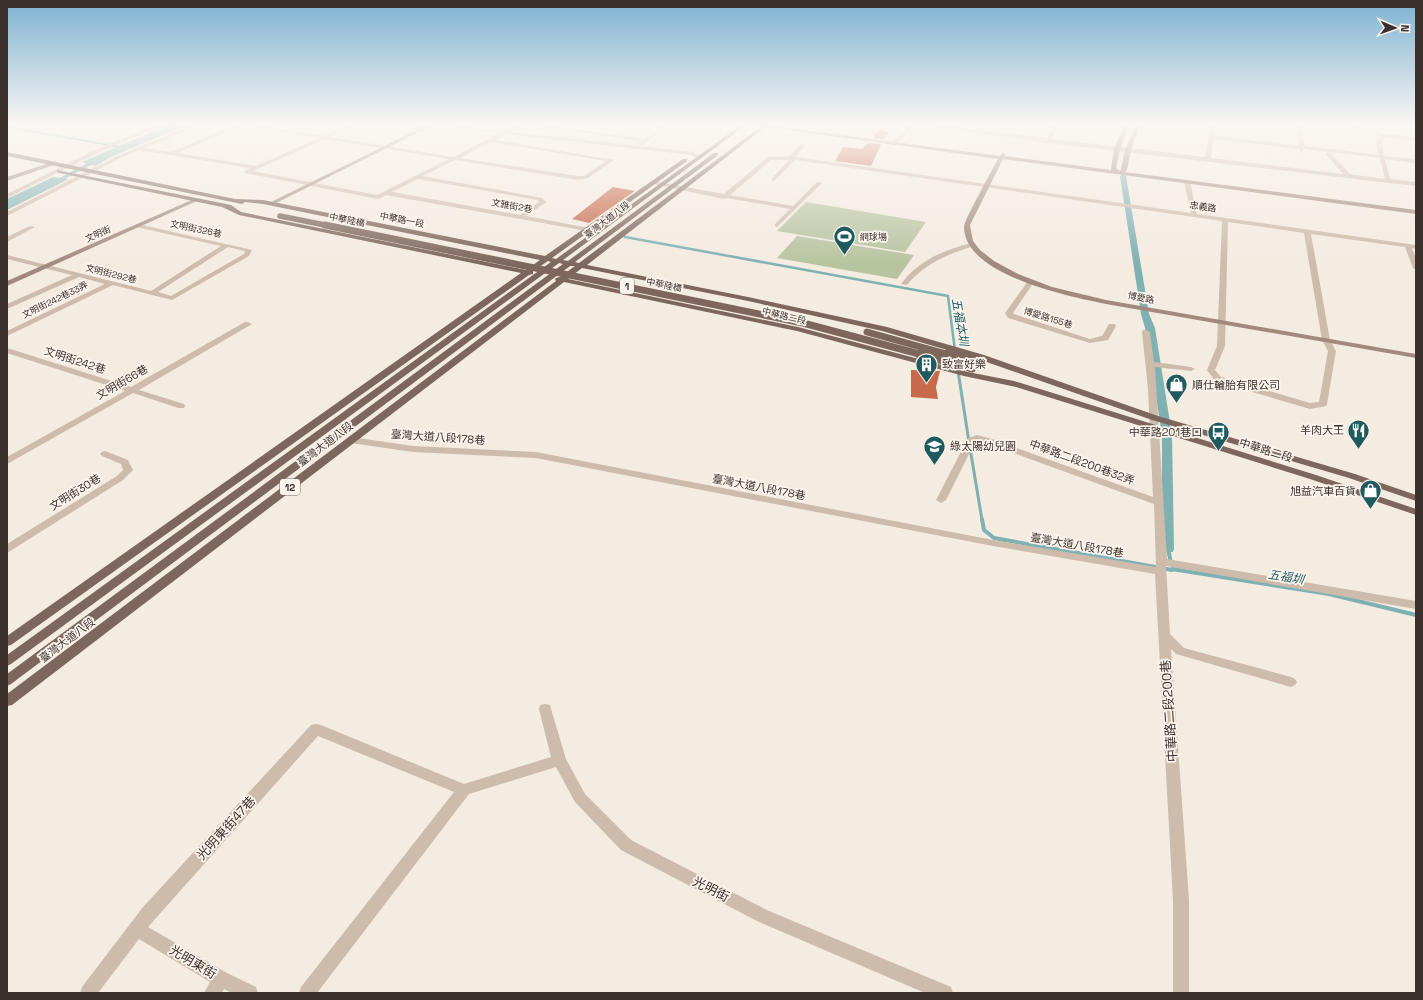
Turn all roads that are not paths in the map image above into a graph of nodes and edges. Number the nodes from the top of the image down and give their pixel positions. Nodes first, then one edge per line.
1 (26, 172) edge
2 (58, 172) edge
3 (63, 172) edge
4 (90, 172) edge
5 (100, 172) edge
6 (248, 172) edge
7 (326, 172) edge
8 (337, 172) edge
9 (427, 172) edge
10 (538, 172) edge
11 (594, 172) edge
12 (668, 172) edge
13 (680, 172) edge
14 (692, 172) edge
15 (705, 172) edge
16 (754, 172) edge
17 (781, 172) edge
18 (888, 172) edge
19 (995, 172) edge
20 (1122, 172) joint
21 (1310, 172) edge
22 (1344, 172) edge
23 (1385, 172) edge
24 (84, 176) junction
25 (1348, 176) junction
26 (417, 177) junction
27 (7, 179) edge
28 (774, 180) dead end
29 (1388, 181) junction
30 (1187, 182) junction
31 (302, 183) junction
32 (652, 183) junction
33 (819, 183) dead end
34 (311, 184) junction
35 (1416, 184) edge
36 (662, 185) junction
37 (672, 186) junction
38 (987, 186) junction
39 (683, 188) junction
40 (385, 193) junction
41 (7, 196) edge
42 (724, 197) junction
43 (196, 200) junction
44 (237, 200) junction
45 (264, 202) junction
46 (272, 203) junction
47 (224, 206) junction
48 (794, 208) junction
49 (1416, 209) edge
50 (288, 212) joint
51 (1416, 212) edge
52 (7, 214) edge
53 (1194, 215) junction
54 (521, 217) junction
55 (1225, 222) dead end
56 (777, 225) dead end
57 (138, 226) junction
58 (32, 227) dead end
59 (587, 229) junction
60 (1307, 231) junction
61 (7, 240) edge
62 (972, 245) junction
63 (227, 246) junction
64 (1408, 246) junction
65 (1416, 247) edge
66 (7, 257) edge
67 (547, 258) junction
68 (564, 261) junction
69 (582, 265) junction
70 (46, 267) junction
71 (1416, 268) edge
72 (526, 273) junction
73 (78, 275) junction
74 (544, 276) junction
75 (562, 280) junction
76 (1030, 282) junction
77 (112, 283) junction
78 (7, 284) edge
79 (905, 284) dead end
80 (151, 294) junction
81 (172, 298) joint
82 (7, 307) edge
83 (1222, 322) junction
84 (248, 324) dead end
85 (1112, 326) dead end
86 (1146, 332) dead end
87 (7, 334) edge
88 (1326, 340) junction
89 (7, 350) edge
90 (1416, 356) edge
91 (1151, 364) junction
92 (974, 365) junction
93 (1191, 369) dead end
94 (1026, 374) junction
95 (1017, 385) junction
96 (131, 390) junction
97 (181, 406) dead end
98 (1155, 423) junction
99 (351, 440) junction
100 (105, 454) dead end
101 (7, 461) edge
102 (1416, 498) edge
103 (940, 500) dead end
104 (1157, 502) junction
105 (1416, 512) edge
106 (7, 549) edge
107 (1161, 567) junction
108 (1416, 605) edge
109 (1164, 635) junction
110 (7, 642) edge
111 (7, 661) edge
112 (7, 681) edge
113 (1291, 682) dead end
114 (18, 694) joint
115 (7, 702) edge
116 (545, 710) dead end
117 (559, 760) junction
118 (464, 790) junction
119 (137, 929) junction
120 (221, 979) junction
121 (88, 993) edge
122 (212, 993) edge
123 (250, 993) edge
124 (307, 993) edge
125 (943, 993) edge
126 (1181, 993) edge

1 - 27 street
2 - 41 street
3 - 24 main road, 1
4 - 24 street
5 - 44 main road, 中華路一段 / 1
6 - 31 street
7 - 31 street
8 - 34 street
9 - 26 street
10 - 11 street
12 - 32 main road, 臺灣大道八段 / 12
13 - 36 main road, 臺灣大道八段 / 12
14 - 37 main road, 臺灣大道八段 / 12
15 - 39 main road, 臺灣大道八段 / 12
16 - 42 street, 忠義路
17 - 28 street
18 - 38 street, 忠義路
19 - 38 street
20 - 30 street
20 - 49 street
21 - 25 street
22 - 25 street
23 - 29 street
24 - 43 main road, 1
24 - 52 street
25 - 29 street
26 - 40 street
26 - 54 street
29 - 35 street
30 - 51 street
30 - 53 street
31 - 34 street
31 - 45 street
32 - 36 street
32 - 59 main road, 臺灣大道八段 / 12
33 - 48 street
34 - 40 street
34 - 46 street
36 - 37 street
36 - 68 main road, 臺灣大道八段 / 12
37 - 39 street
37 - 68 main road, 臺灣大道八段 / 12
38 - 53 street, 忠義路
38 - 62 street
39 - 42 street
39 - 69 main road, 臺灣大道八段 / 12
40 - 54 street, 文雅街2巷
42 - 48 street
43 - 47 main road, 1
43 - 57 street, 文明街
44 - 45 main road, 中華路一段 / 1
44 - 50 main road, 中華路一段 / 1
45 - 46 main road, 中華路一段 / 1
46 - 67 main road, 中華路一段 / 1
47 - 72 main road, 1
47 - 92 main road, 中華陸橋 / 1, bridge
48 - 56 street
50 - 92 main road, 中華陸橋 / 1, bridge
53 - 60 street, 忠義路
54 - 59 street, 文雅街2巷
55 - 83 street
57 - 63 street, 文明街326巷
57 - 70 street, 文明街
58 - 61 street
59 - 67 main road, 臺灣大道八段 / 12
60 - 64 street, 忠義路
60 - 88 street
62 - 76 street, 博愛路
62 - 79 street
63 - 80 street
63 - 81 street, 文明街326巷
64 - 65 street, 忠義路
64 - 71 street
66 - 70 street, 文明街292巷
67 - 68 main road, 中華路一段 / 1
67 - 72 main road, 臺灣大道八段 / 12
67 - 74 main road, 臺灣大道八段 / 12
68 - 69 main road, 中華路二段 / 1
68 - 74 main road, 臺灣大道八段 / 12
68 - 74 main road, 臺灣大道八段 / 12
69 - 74 main road, 臺灣大道八段 / 12
69 - 75 main road, 臺灣大道八段 / 12
69 - 94 main road, 中華路二段 / 1
70 - 73 street, 文明街292巷
70 - 78 street, 文明街
72 - 74 main road, 1
72 - 110 main road, 臺灣大道八段 / 12
73 - 77 street, 文明街292巷
73 - 82 street
74 - 75 main road, 中華路二段 / 1
74 - 111 main road, 臺灣大道八段 / 12
74 - 112 main road, 臺灣大道八段 / 12
75 - 95 main road, 中華路二段 / 1
75 - 99 main road, 臺灣大道八段 / 12
76 - 83 street, 博愛路
76 - 85 street, 博愛路155巷
77 - 80 street, 文明街292巷
77 - 87 street, 文明街242巷33弄
80 - 81 street, 文明街292巷
83 - 88 street, 博愛路
83 - 88 street
84 - 96 street, 文明街66巷
86 - 91 street, 中華路二段200巷
88 - 90 street, 博愛路
89 - 96 street, 文明街242巷
91 - 93 street
91 - 98 street, 中華路二段200巷
92 - 94 main road, 中華路二段 / 1
92 - 95 main road, 中華路二段 / 1
94 - 98 main road, 中華路二段 / 1
95 - 98 main road, 中華路二段 / 1
96 - 97 street, 文明街242巷
96 - 101 street, 文明街66巷
98 - 102 main road, 中華路二段 / 1
98 - 104 street, 中華路二段200巷
98 - 105 main road, 中華路二段 / 1
99 - 107 street, 臺灣大道八段178巷
99 - 114 main road, 臺灣大道八段 / 12
100 - 106 street, 文明街30巷
103 - 104 street, 中華路二段200巷32弄
104 - 107 street, 中華路二段200巷
107 - 108 street, 臺灣大道八段178巷
107 - 109 street, 中華路二段200巷
109 - 113 street
109 - 126 street, 中華路二段200巷
114 - 115 street
116 - 117 street, 光明街
117 - 118 street
117 - 125 street, 光明街
118 - 119 street, 光明東街47巷
118 - 124 street
119 - 120 street, 光明東街
119 - 121 street, 光明東街47巷
120 - 122 street
120 - 123 street, 光明東街

